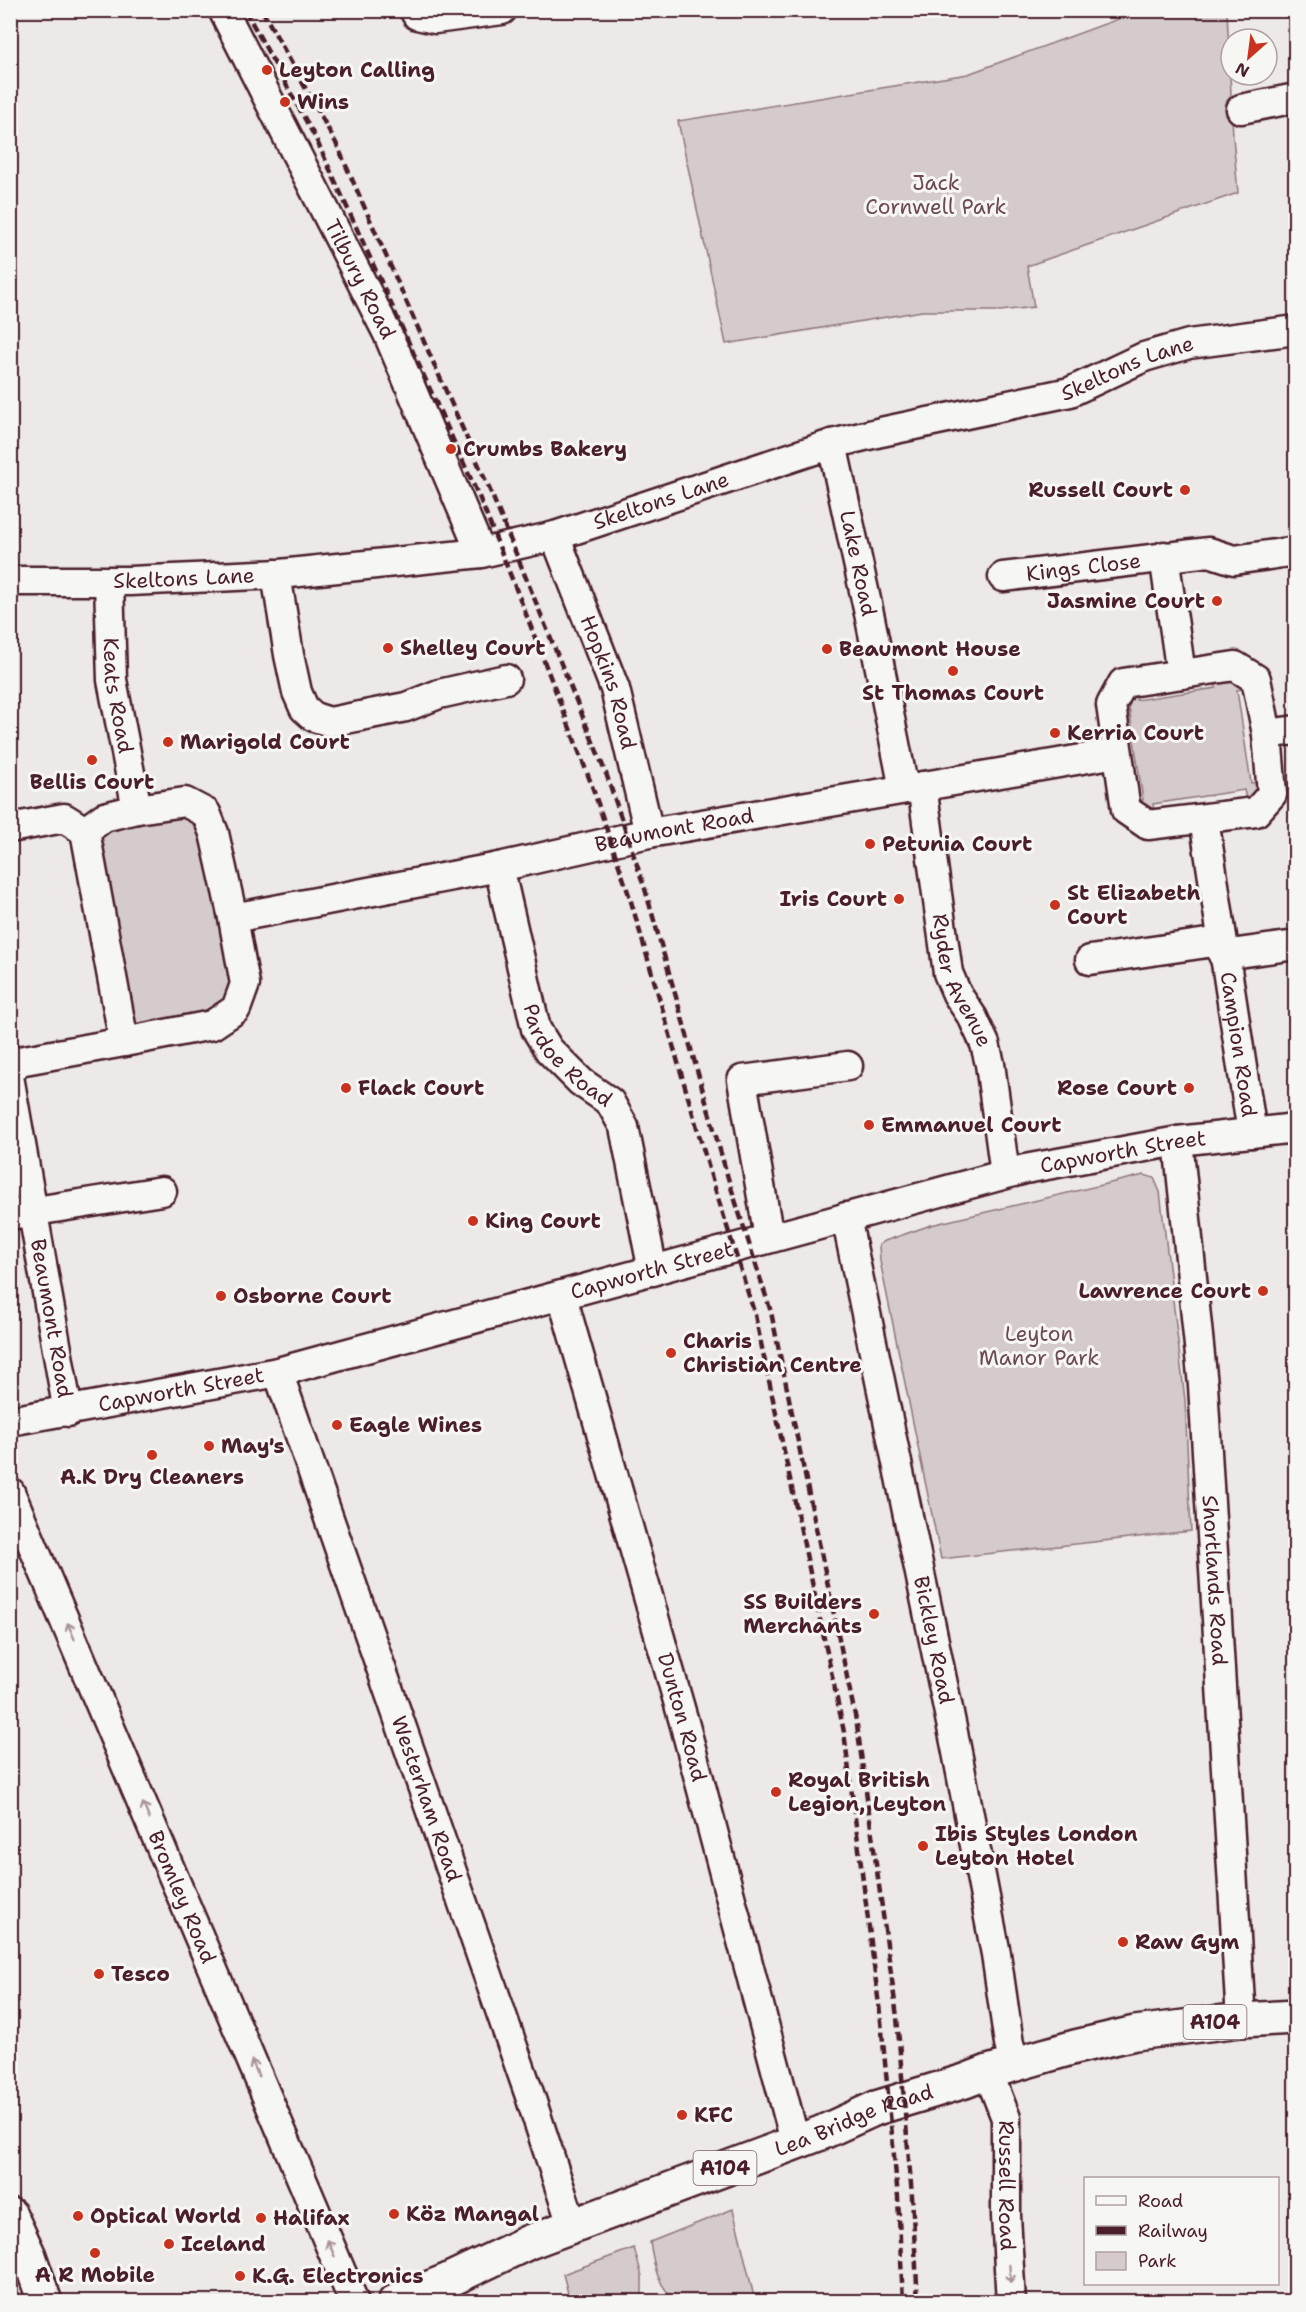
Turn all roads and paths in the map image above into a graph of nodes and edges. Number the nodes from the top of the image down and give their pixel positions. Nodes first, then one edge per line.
1 (223, 10) edge
2 (414, 10) edge
3 (502, 10) edge
4 (1296, 98) edge
5 (1241, 109) dead end
6 (1296, 330) edge
7 (832, 444) junction
8 (555, 536) junction
9 (1296, 551) edge
10 (481, 553) junction
11 (1164, 556) junction
12 (276, 574) junction
13 (1004, 577) dead end
14 (10, 580) edge
15 (109, 582) junction
16 (1181, 674) junction
17 (506, 679) dead end
18 (1296, 730) edge
19 (1267, 734) junction
20 (1117, 753) junction
21 (913, 787) junction
22 (137, 808) junction
23 (1204, 819) junction
24 (10, 828) edge
25 (85, 831) junction
26 (648, 833) junction
27 (499, 867) junction
28 (233, 918) junction
29 (1296, 945) edge
30 (1222, 948) junction
31 (1090, 960) dead end
32 (124, 1042) junction
33 (849, 1066) dead end
34 (10, 1072) edge
35 (10, 1082) edge
36 (1296, 1128) edge
37 (1252, 1133) junction
38 (1178, 1141) junction
39 (1005, 1174) junction
40 (162, 1191) dead end
41 (22, 1213) edge
42 (846, 1217) junction
43 (769, 1238) junction
44 (654, 1271) junction
45 (562, 1296) junction
46 (278, 1372) junction
47 (68, 1412) junction
48 (10, 1422) edge
49 (10, 1492) edge
50 (1296, 2017) edge
51 (1241, 2020) junction
52 (1001, 2068) junction
53 (795, 2141) junction
54 (10, 2215) edge
55 (572, 2225) junction
56 (18, 2247) edge
57 (45, 2301) edge
58 (354, 2301) edge
59 (395, 2301) edge
60 (1011, 2301) edge

1 - 10 street, Tilbury Road
2 - 3 street
4 - 5 street
6 - 7 street, Skeltons Lane
7 - 8 street, Skeltons Lane
7 - 21 street, Lake Road
8 - 10 street, Skeltons Lane
8 - 26 street, Hopkins Road
9 - 11 street, Kings Close
10 - 12 street, Skeltons Lane
11 - 13 street, Kings Close
11 - 16 street, Kings Close
12 - 15 street, Skeltons Lane
12 - 17 street
14 - 15 street, Skeltons Lane
15 - 22 street, Keats Road
16 - 19 street
16 - 20 street
18 - 19 street
19 - 23 street
20 - 21 street, Beaumont Road
20 - 23 street
21 - 26 street, Beaumont Road
21 - 39 street, Ryder Avenue
22 - 25 street
22 - 28 street
23 - 30 street, Campion Road
24 - 25 street
25 - 32 street
26 - 27 street, Beaumont Road
27 - 28 street, Beaumont Road
27 - 44 street, Pardoe Road
28 - 32 street
29 - 30 street, Campion Road
30 - 31 street, Campion Road
30 - 37 street, Campion Road
32 - 34 street
33 - 43 street
35 - 41 street, Beaumont Road
36 - 37 street, Capworth Street
37 - 38 street, Capworth Street
38 - 39 street, Capworth Street
38 - 51 street, Shortlands Road
39 - 42 street, Capworth Street
40 - 41 street
41 - 47 street, Beaumont Road
42 - 43 street, Capworth Street
42 - 52 street, Bickley Road
43 - 44 street, Capworth Street
44 - 45 street, Capworth Street
45 - 46 street, Capworth Street
45 - 53 street, Dunton Road
46 - 47 street, Capworth Street
46 - 55 street, Westerham Road
47 - 48 street, Capworth Street
58 -> 49 street, Bromley Road
50 - 51 main road, Lea Bridge Road / A104
51 - 52 main road, Lea Bridge Road / A104
52 - 53 main road, Lea Bridge Road / A104
52 -> 60 street, Russell Road
53 - 55 main road, Lea Bridge Road / A104
54 - 56 main road
55 - 59 main road, Lea Bridge Road / A104
56 - 57 main road

